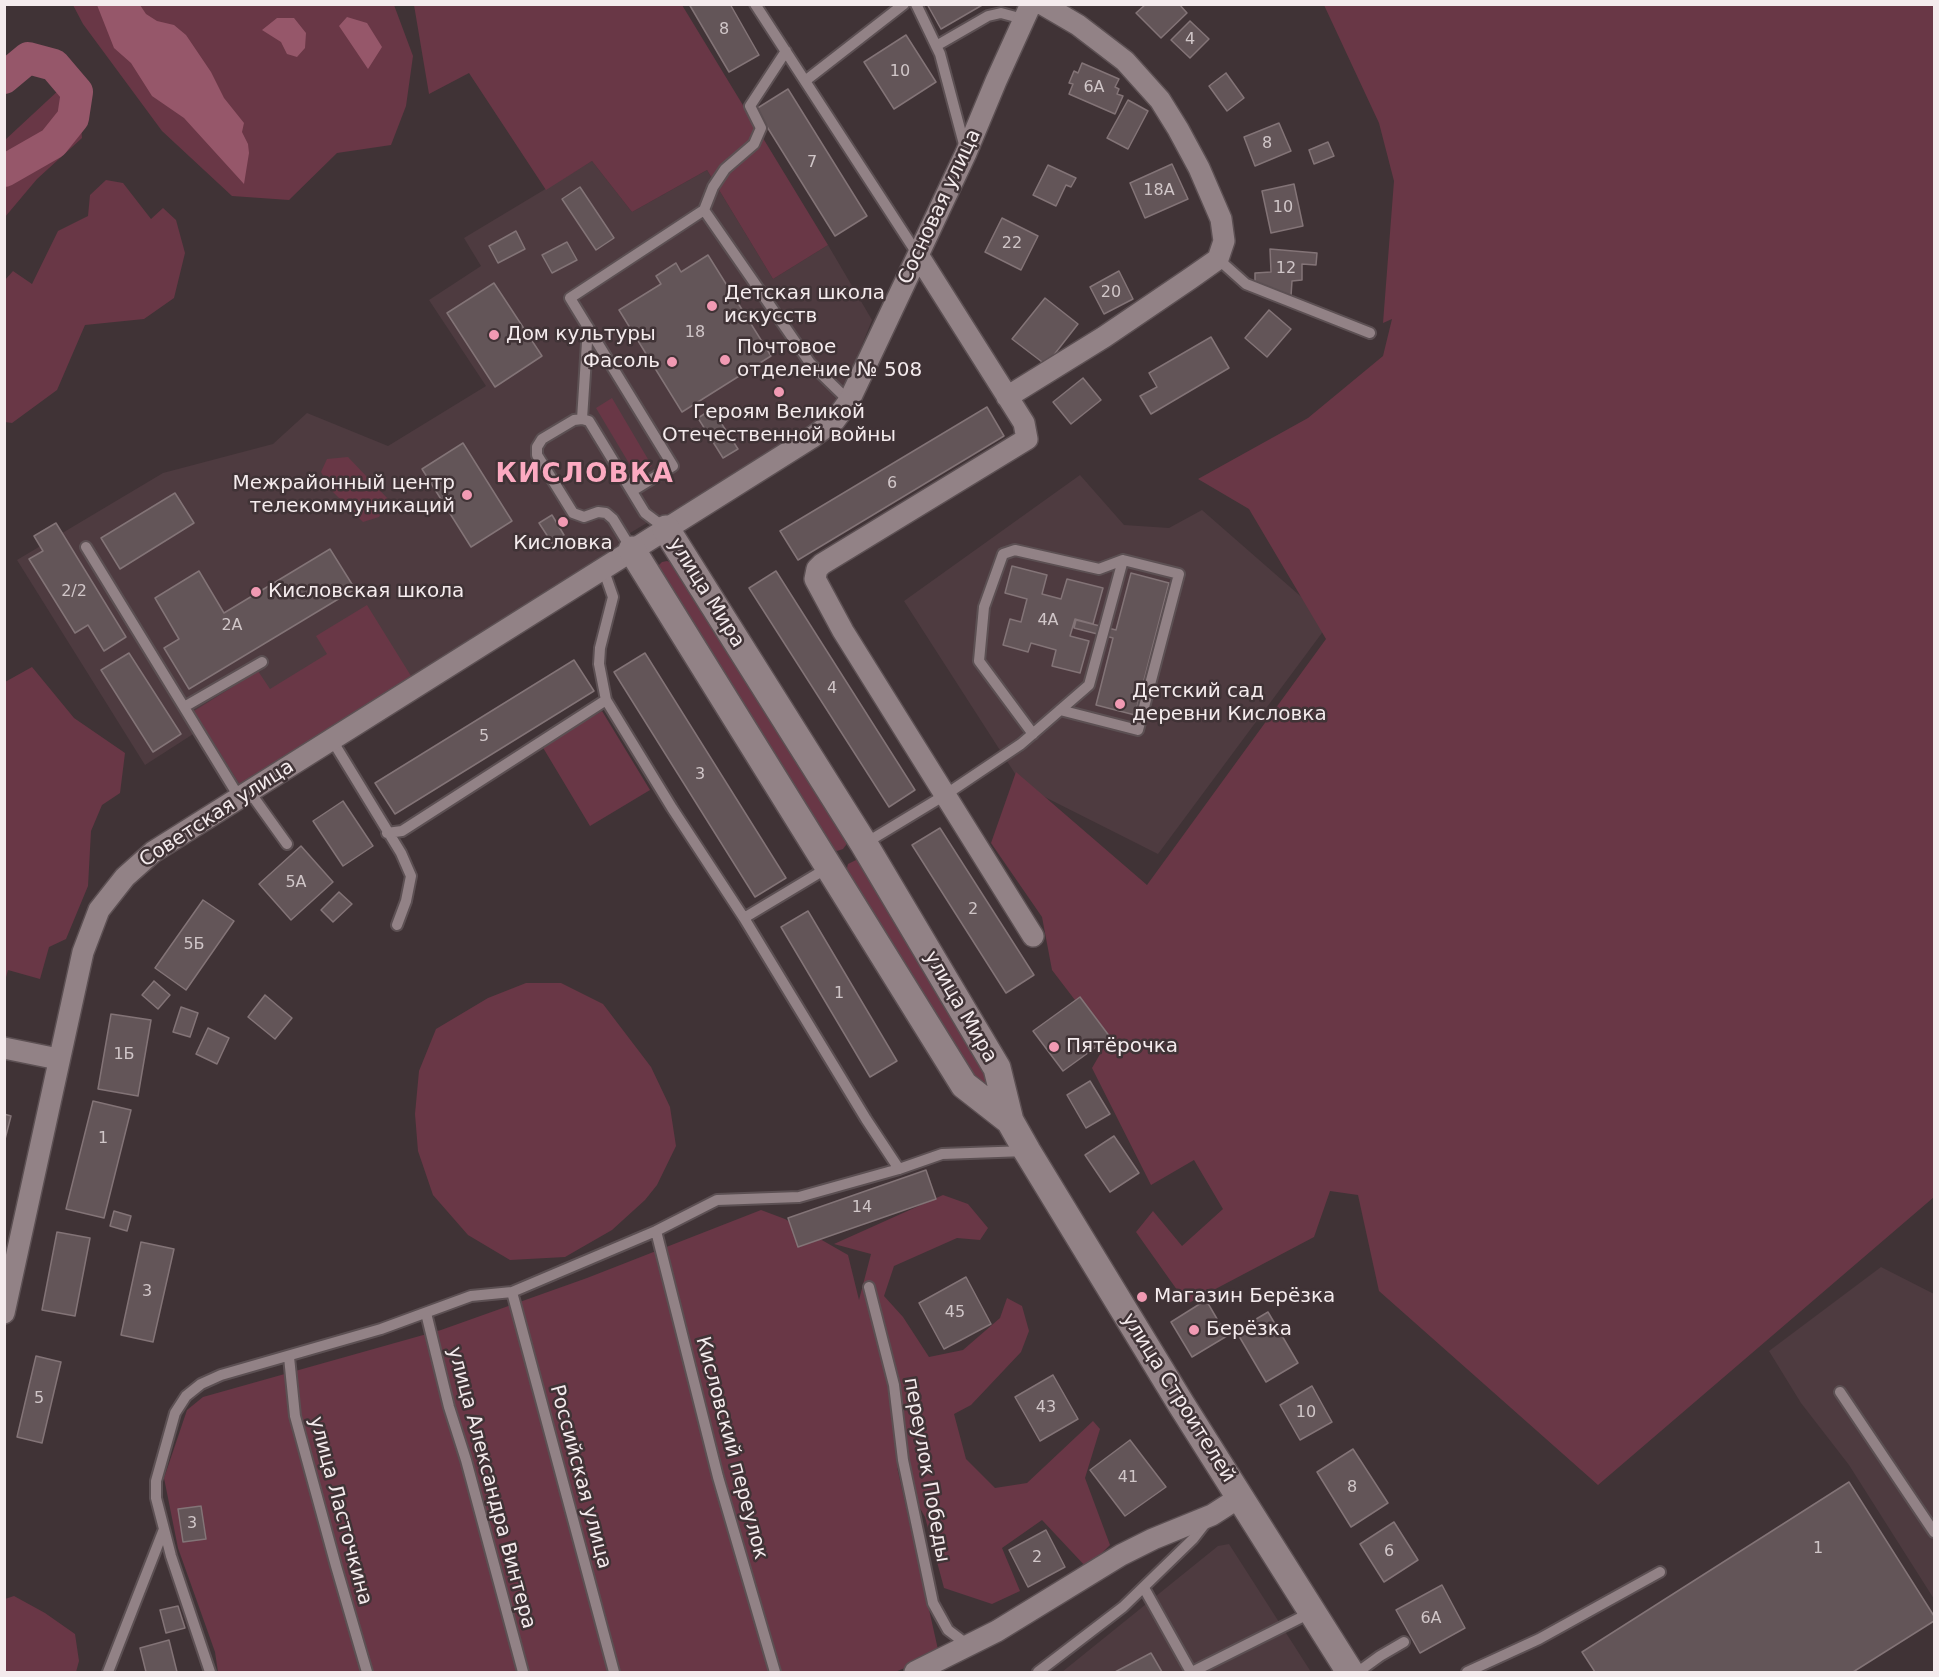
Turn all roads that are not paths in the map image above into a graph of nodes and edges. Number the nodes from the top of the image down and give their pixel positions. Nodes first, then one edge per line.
1 (755, 4) edge
2 (904, 4) edge
3 (916, 4) edge
4 (1042, 4) edge
5 (1027, 12) edge
6 (936, 46) junction
7 (786, 51) junction
8 (805, 81) junction
9 (966, 153) junction
10 (704, 210) junction
11 (918, 255) junction
12 (1218, 259) junction
13 (588, 327) junction
14 (1370, 333) dead end
15 (1007, 396) junction
16 (849, 401) junction
17 (582, 419) junction
18 (632, 491) junction
19 (666, 529) junction
20 (86, 547) dead end
21 (632, 550) junction
22 (1123, 560) junction
23 (603, 568) junction
24 (262, 662) dead end
25 (606, 700) junction
26 (184, 707) junction
27 (1060, 710) junction
28 (1033, 734) junction
29 (332, 740) junction
30 (244, 794) junction
31 (945, 795) junction
32 (387, 833) junction
33 (286, 844) dead end
34 (864, 844) junction
35 (828, 865) junction
36 (744, 918) junction
37 (397, 925) dead end
38 (1033, 936) dead end
39 (4, 1048) edge
40 (58, 1059) junction
41 (1010, 1121) junction
42 (1027, 1151) junction
43 (899, 1169) junction
44 (656, 1231) junction
45 (869, 1287) dead end
46 (512, 1292) junction
47 (4, 1313) edge
48 (426, 1313) junction
49 (289, 1357) junction
50 (1840, 1392) dead end
51 (1240, 1497) junction
52 (1212, 1515) junction
53 (164, 1529) junction
54 (1935, 1532) edge
55 (1660, 1572) dead end
56 (1144, 1588) junction
57 (1312, 1612) junction
58 (1404, 1642) dead end
59 (970, 1647) junction
60 (108, 1672) edge
61 (210, 1672) edge
62 (367, 1672) edge
63 (523, 1672) edge
64 (614, 1672) edge
65 (775, 1672) edge
66 (915, 1672) edge
67 (1038, 1672) edge
68 (1192, 1672) edge
69 (1350, 1672) edge
70 (1358, 1672) edge
71 (1467, 1672) edge

1 - 7 lane
2 - 8 lane
3 - 6 lane
4 - 12 street
5 - 6 lane
5 - 9 street, Сосновая улица
6 - 9 lane
7 - 8 lane
7 - 10 lane
8 - 11 lane
9 - 11 street, Сосновая улица
10 - 13 lane
10 - 16 lane
11 - 15 street
11 - 16 street, Сосновая улица
12 - 14 lane
12 - 15 street
13 - 17 lane
13 - 18 lane
15 - 31 street
16 - 19 street, Сосновая улица
17 - 18 lane
17 - 21 lane
18 - 19 lane
19 - 21 street, Советская улица
19 - 34 street, улица Мира
20 - 26 lane
21 - 23 street, Советская улица
21 - 35 street, улица Мира
22 - 27 lane
22 - 27 lane
22 - 28 lane
23 - 25 lane
23 - 29 street, Советская улица
24 - 26 lane
25 - 32 lane
25 - 36 lane
26 - 30 lane
27 - 28 lane
28 - 31 lane
29 - 30 street, Советская улица
29 - 32 lane
30 - 33 lane
30 - 40 street, Советская улица
31 - 34 lane
31 - 38 street
32 - 37 lane
34 - 35 street
34 - 41 street, улица Мира
35 - 36 lane
35 - 41 street, улица Мира
36 - 43 lane
39 - 40 street
40 - 47 street, Советская улица
41 - 42 street, улица Строителей
42 - 43 lane
42 - 51 street, улица Строителей
43 - 44 lane
44 - 46 lane
44 - 65 lane, Кисловский переулок
45 - 59 lane, переулок Победы
46 - 48 lane
46 - 64 lane, Российская улица
48 - 49 lane
48 - 63 lane, улица Александра Винтера
49 - 53 lane
49 - 62 lane, улица Ласточкина
50 - 54 lane
51 - 52 street
51 - 57 street, улица Строителей
52 - 56 lane
52 - 59 street
53 - 60 lane
53 - 61 lane
55 - 71 lane
56 - 67 lane
56 - 68 lane
57 - 68 lane
57 - 69 street, улица Строителей
58 - 70 lane
59 - 66 street

